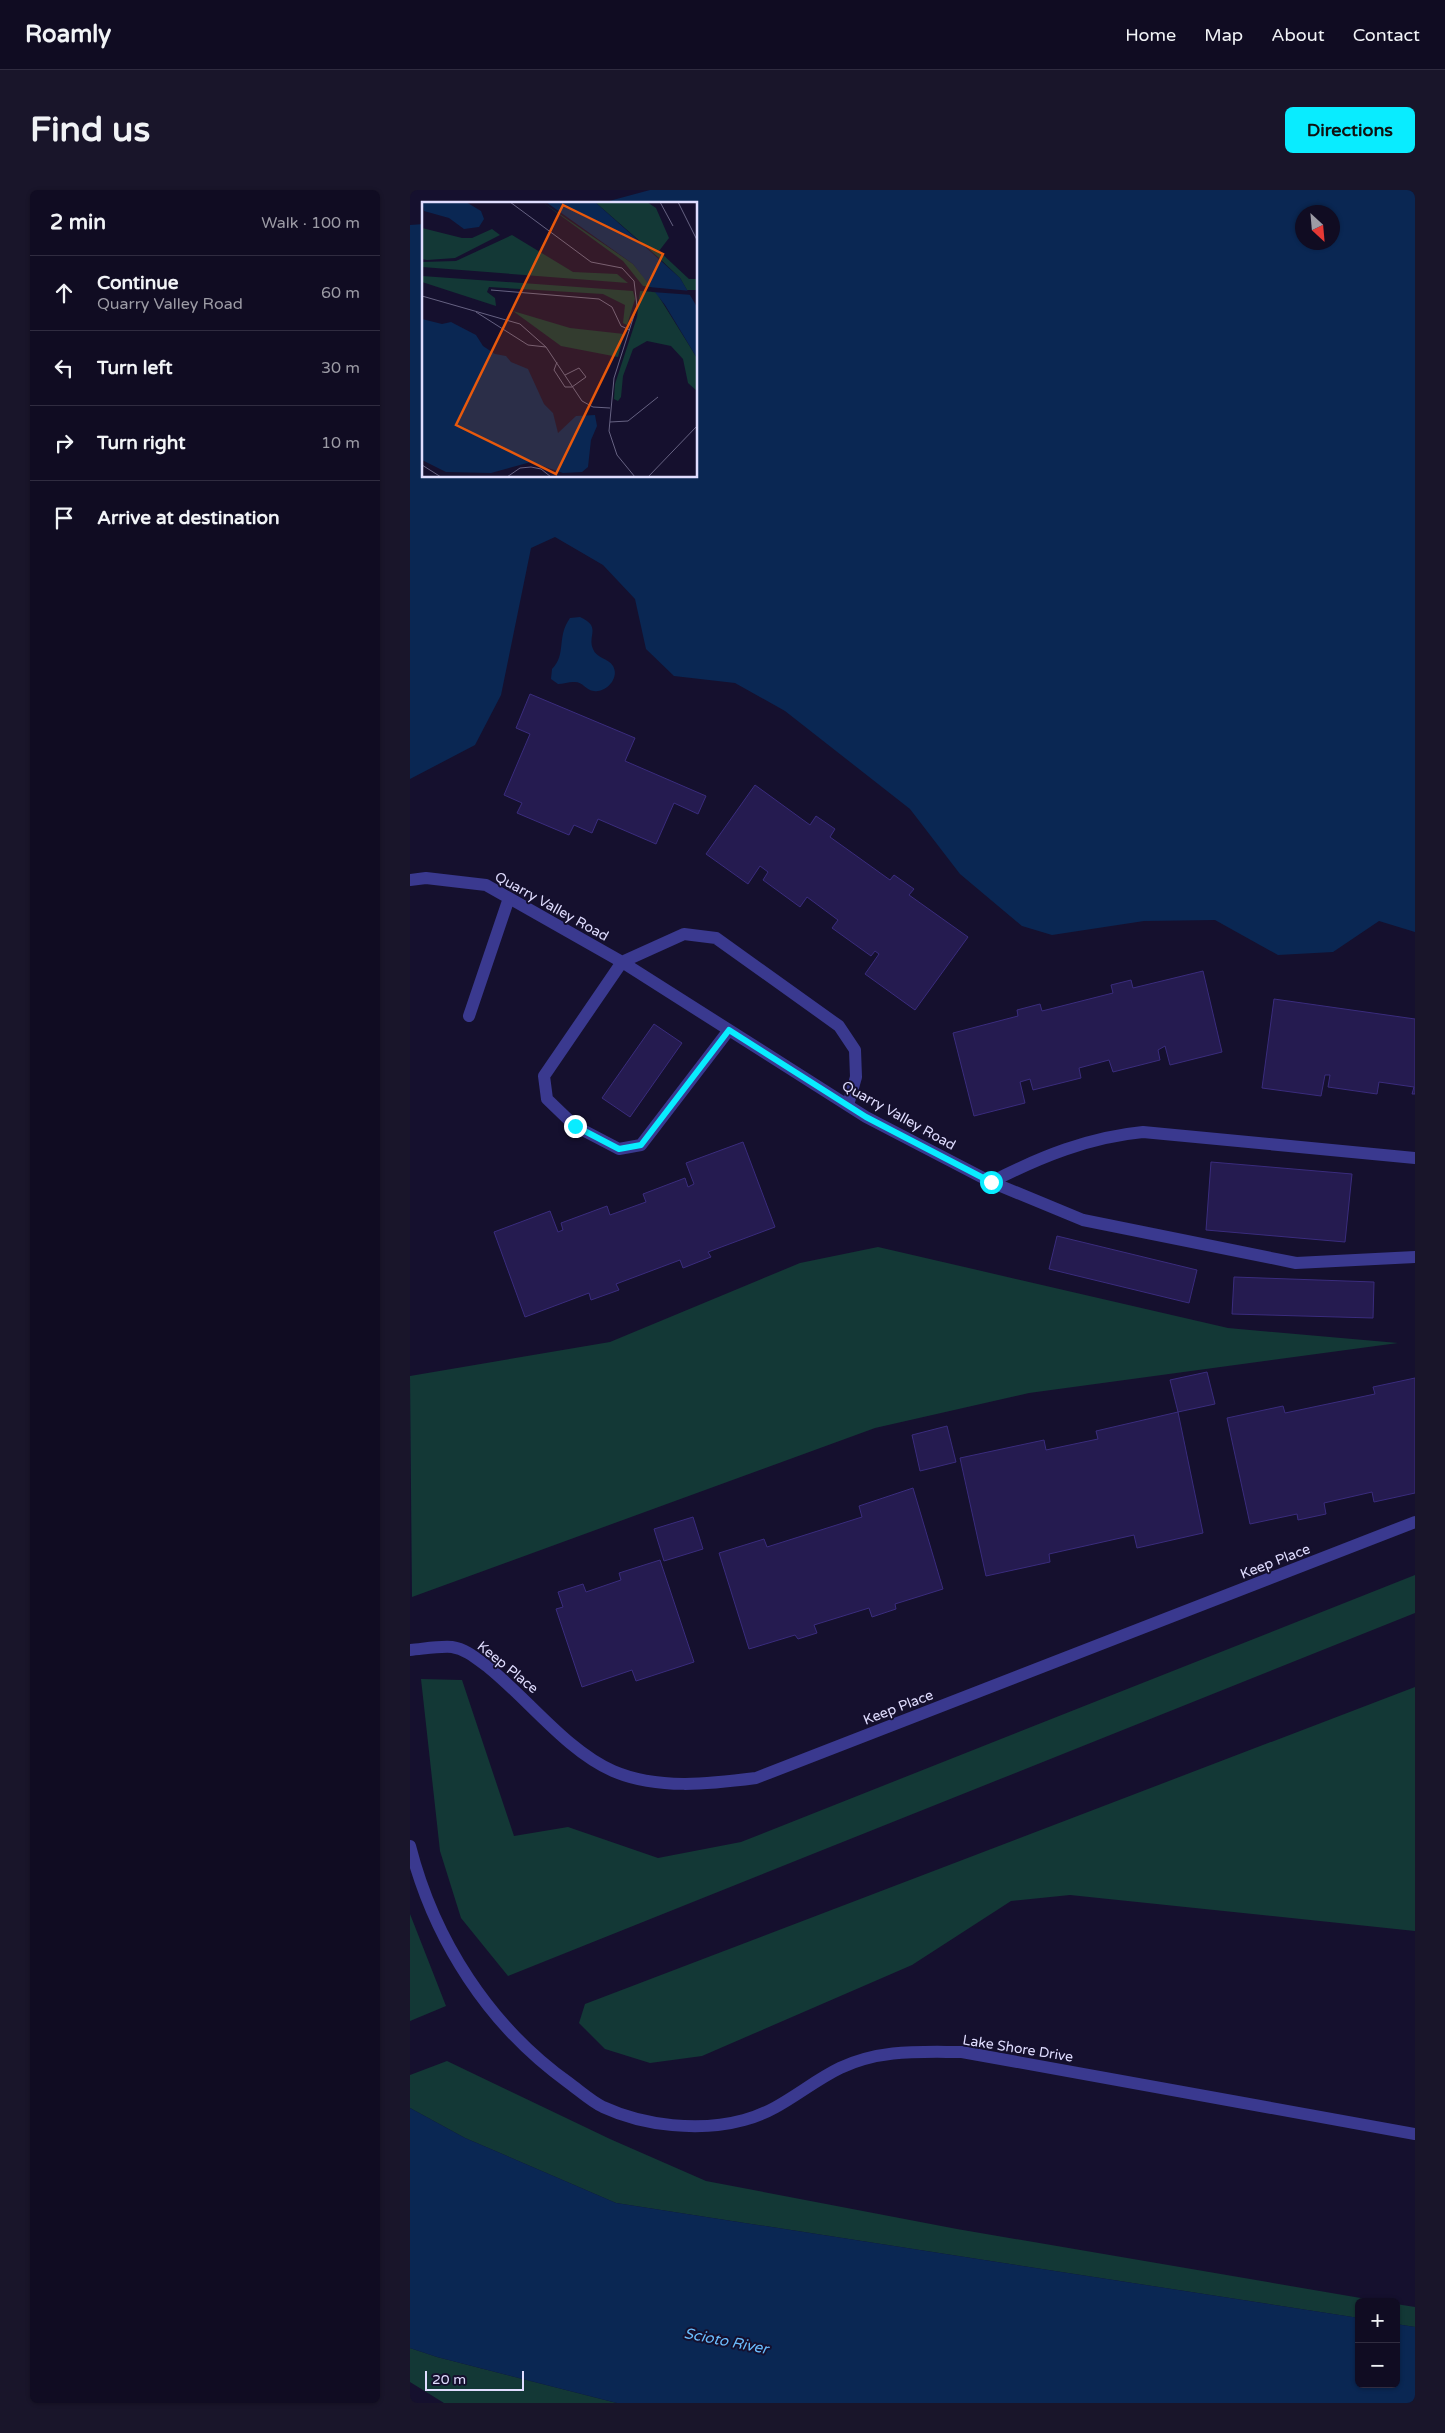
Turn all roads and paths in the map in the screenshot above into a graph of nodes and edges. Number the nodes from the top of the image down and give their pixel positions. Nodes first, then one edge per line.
1 (410, 880) edge
2 (509, 898) junction
3 (622, 962) junction
4 (469, 1016) dead end
5 (729, 1030) junction
6 (848, 1105) junction
7 (1415, 1158) edge
8 (991, 1182) junction
9 (1415, 1257) edge
10 (1415, 1522) edge
11 (410, 1650) edge
12 (410, 1846) edge
13 (1415, 2134) edge

1 - 2 street, Quarry Valley Road
2 - 3 street, Quarry Valley Road
2 - 4 street
3 - 5 street, Quarry Valley Road
3 - 5 street
3 - 6 street
5 - 6 street, Quarry Valley Road
6 - 8 street, Quarry Valley Road
7 - 8 street
8 - 9 street, Quarry Valley Road
10 - 11 street, Keep Place
12 - 13 street, Lake Shore Drive

